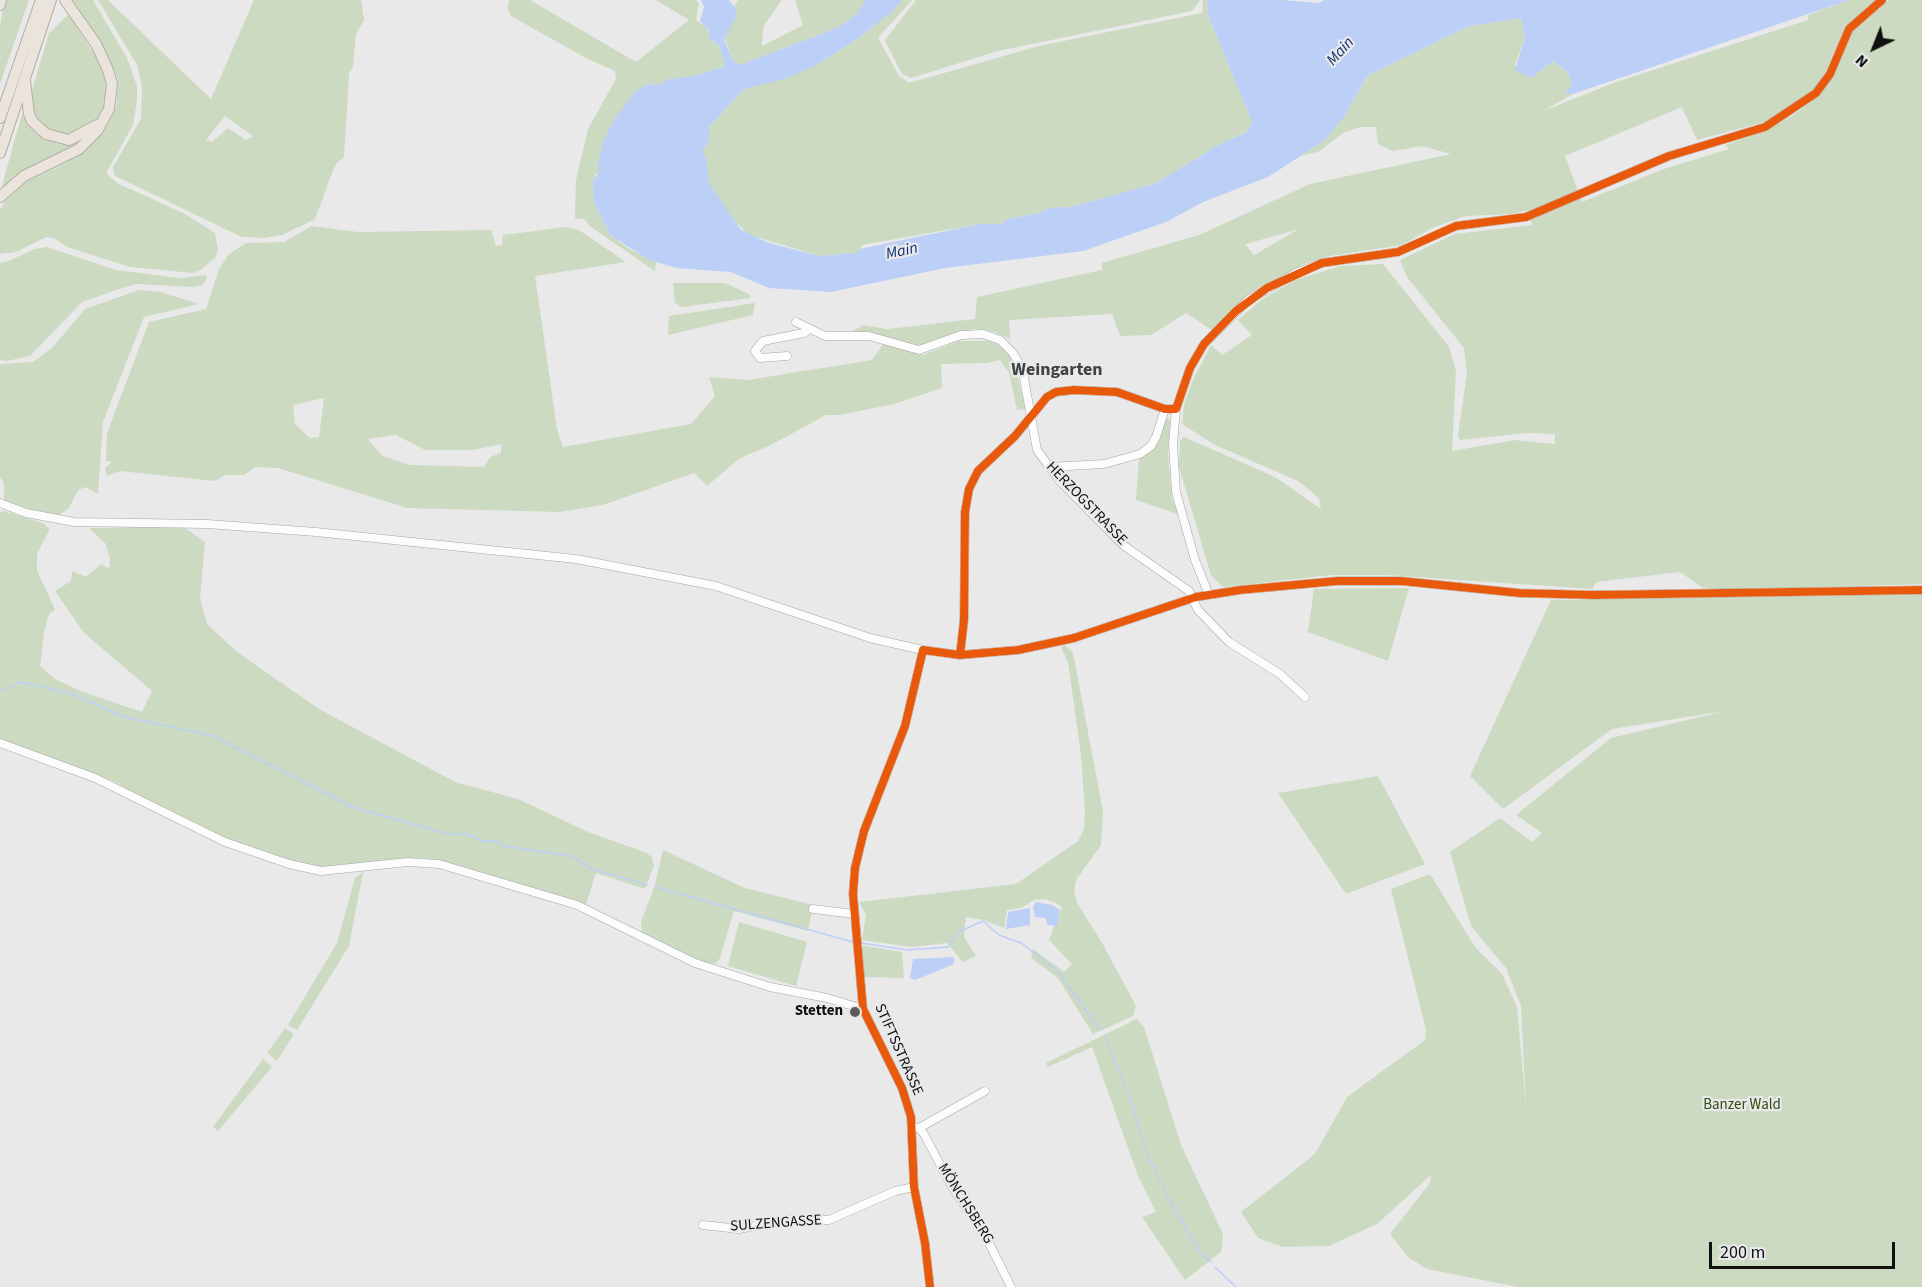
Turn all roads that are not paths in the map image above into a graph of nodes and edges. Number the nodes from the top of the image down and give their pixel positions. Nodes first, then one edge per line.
1 (1, 0) edge
2 (65, 0) edge
3 (1882, 0) edge
4 (47, 2) edge
5 (0, 4) edge
6 (25, 74) junction
7 (0, 118) edge
8 (102, 122) junction
9 (0, 153) edge
10 (0, 197) edge
11 (796, 322) dead end
12 (808, 330) junction
13 (787, 356) dead end
14 (1165, 409) junction
15 (1176, 409) junction
16 (1032, 415) junction
17 (1049, 467) junction
18 (0, 503) edge
19 (1922, 590) edge
20 (1209, 595) junction
21 (1192, 598) junction
22 (923, 650) junction
23 (960, 654) junction
24 (1305, 697) dead end
25 (0, 743) edge
26 (813, 909) dead end
27 (854, 914) junction
28 (863, 1009) junction
29 (985, 1091) dead end
30 (916, 1128) junction
31 (914, 1187) junction
32 (704, 1225) dead end
33 (930, 1287) edge
34 (1011, 1287) edge

1 - 5 highway
2 - 8 highway
3 - 15 street
4 - 6 highway
4 - 7 highway
6 - 8 highway
6 - 9 highway
8 - 10 highway
11 - 12 street
12 - 13 street
12 - 16 street, HERZOGSTRASSE
14 - 15 street
14 - 16 street
14 - 17 street
15 - 20 street
16 - 17 street, HERZOGSTRASSE
16 - 23 street
17 - 21 street, HERZOGSTRASSE
18 - 22 street
19 - 20 street
20 - 21 street
21 - 23 street
21 - 24 street, HERZOGSTRASSE
22 - 23 street
22 - 27 street, STIFTSSTRASSE
25 - 28 street
26 - 27 street
27 - 28 street, STIFTSSTRASSE
28 - 30 street, STIFTSSTRASSE
29 - 30 street
30 - 31 street, STIFTSSTRASSE
30 - 34 street, MÖNCHSBERG
31 - 32 street, SULZENGASSE
31 - 33 street, STIFTSSTRASSE

